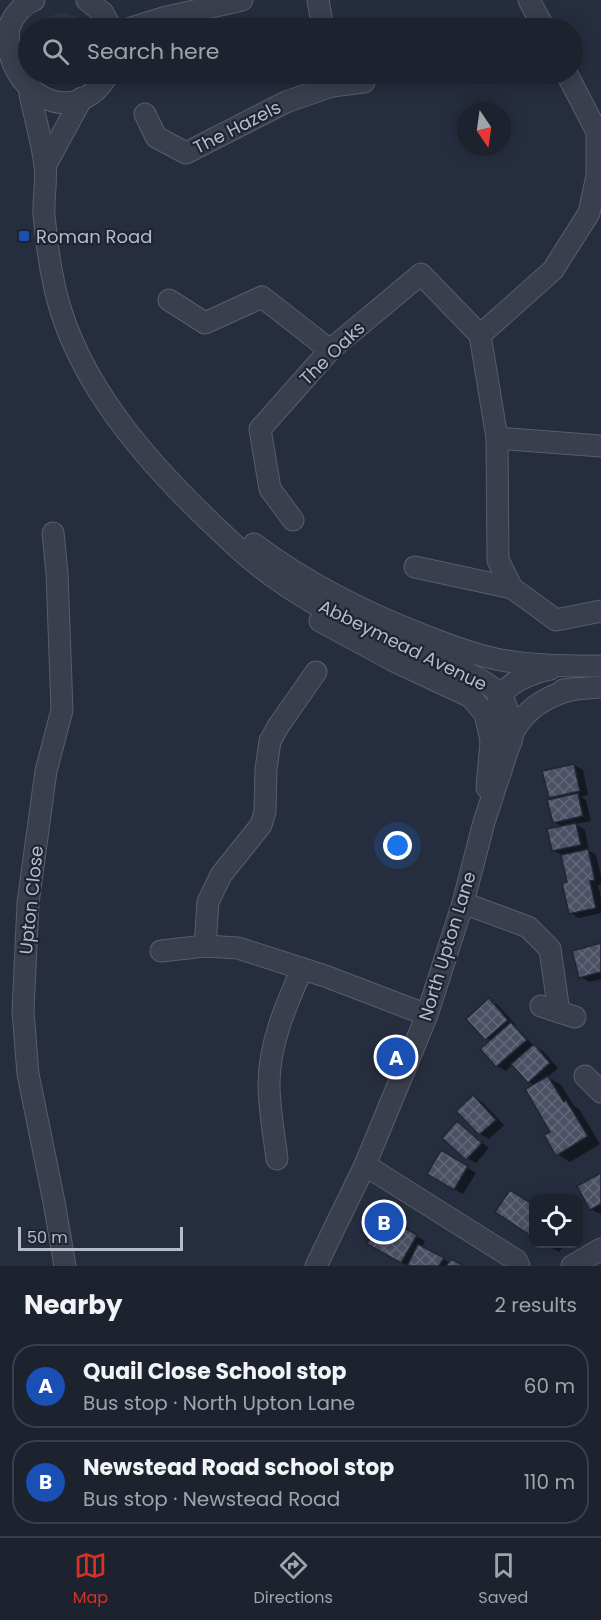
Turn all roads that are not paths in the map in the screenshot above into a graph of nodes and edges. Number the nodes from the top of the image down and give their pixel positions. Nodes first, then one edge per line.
1 (87, 0) edge
2 (242, 0) edge
3 (318, 0) edge
4 (529, 0) edge
5 (31, 1) edge
6 (106, 18) edge
7 (163, 18) edge
8 (321, 18) edge
9 (539, 18) edge
10 (2, 49) edge
11 (18, 83) edge
12 (19, 84) edge
13 (100, 84) edge
14 (323, 84) edge
15 (573, 84) edge
16 (30, 94) junction
17 (82, 98) junction
18 (145, 114) dead end
19 (599, 131) edge
20 (45, 166) junction
21 (169, 300) dead end
22 (480, 334) junction
23 (330, 350) junction
24 (497, 438) junction
25 (601, 446) edge
26 (167, 479) junction
27 (293, 520) dead end
28 (53, 533) dead end
29 (415, 567) dead end
30 (512, 588) junction
31 (601, 611) edge
32 (573, 666) junction
33 (601, 666) edge
34 (316, 672) dead end
35 (601, 687) edge
36 (457, 689) junction
37 (575, 689) junction
38 (501, 696) junction
39 (501, 741) junction
40 (463, 903) junction
41 (205, 945) junction
42 (161, 951) dead end
43 (302, 969) junction
44 (558, 1012) dead end
45 (428, 1015) junction
46 (585, 1076) dead end
47 (601, 1092) edge
48 (277, 1159) dead end
49 (364, 1165) junction
50 (601, 1249) edge
51 (64, 1266) edge
52 (316, 1266) edge
53 (519, 1266) edge
54 (572, 1266) edge

1 - 6 street
2 - 7 street
3 - 8 street
4 - 9 street
5 - 10 street
10 - 11 street
12 - 16 street
13 - 17 street
14 - 18 street, The Hazels
15 - 19 street
16 - 17 street
16 - 20 street, Abbeymead Avenue
17 - 20 street, Abbeymead Avenue
19 - 22 street
20 - 26 street, Abbeymead Avenue
21 - 23 street
22 - 23 street, The Oaks
22 - 24 street
23 - 27 street, The Oaks
24 - 25 street
24 - 30 street
26 - 32 street, Abbeymead Avenue
26 - 36 street, Abbeymead Avenue
26 - 38 street, Abbeymead Avenue
28 - 51 street, Upton Close
29 - 30 street
30 - 31 street
32 - 33 street, Abbeymead Avenue
32 - 38 street, Abbeymead Avenue
34 - 41 street
35 - 37 street, Abbeymead Avenue
36 - 38 street, Abbeymead Avenue
36 - 39 street, Abbeymead Avenue
37 - 38 street, Abbeymead Avenue
37 - 39 street, Abbeymead Avenue
38 - 39 street, Abbeymead Avenue
39 - 40 street, North Upton Lane
40 - 44 street
40 - 45 street, North Upton Lane
41 - 42 street
41 - 43 street
43 - 45 street
43 - 48 street
45 - 49 street, North Upton Lane
46 - 47 street
49 - 52 street, North Upton Lane
49 - 53 street
50 - 54 street

